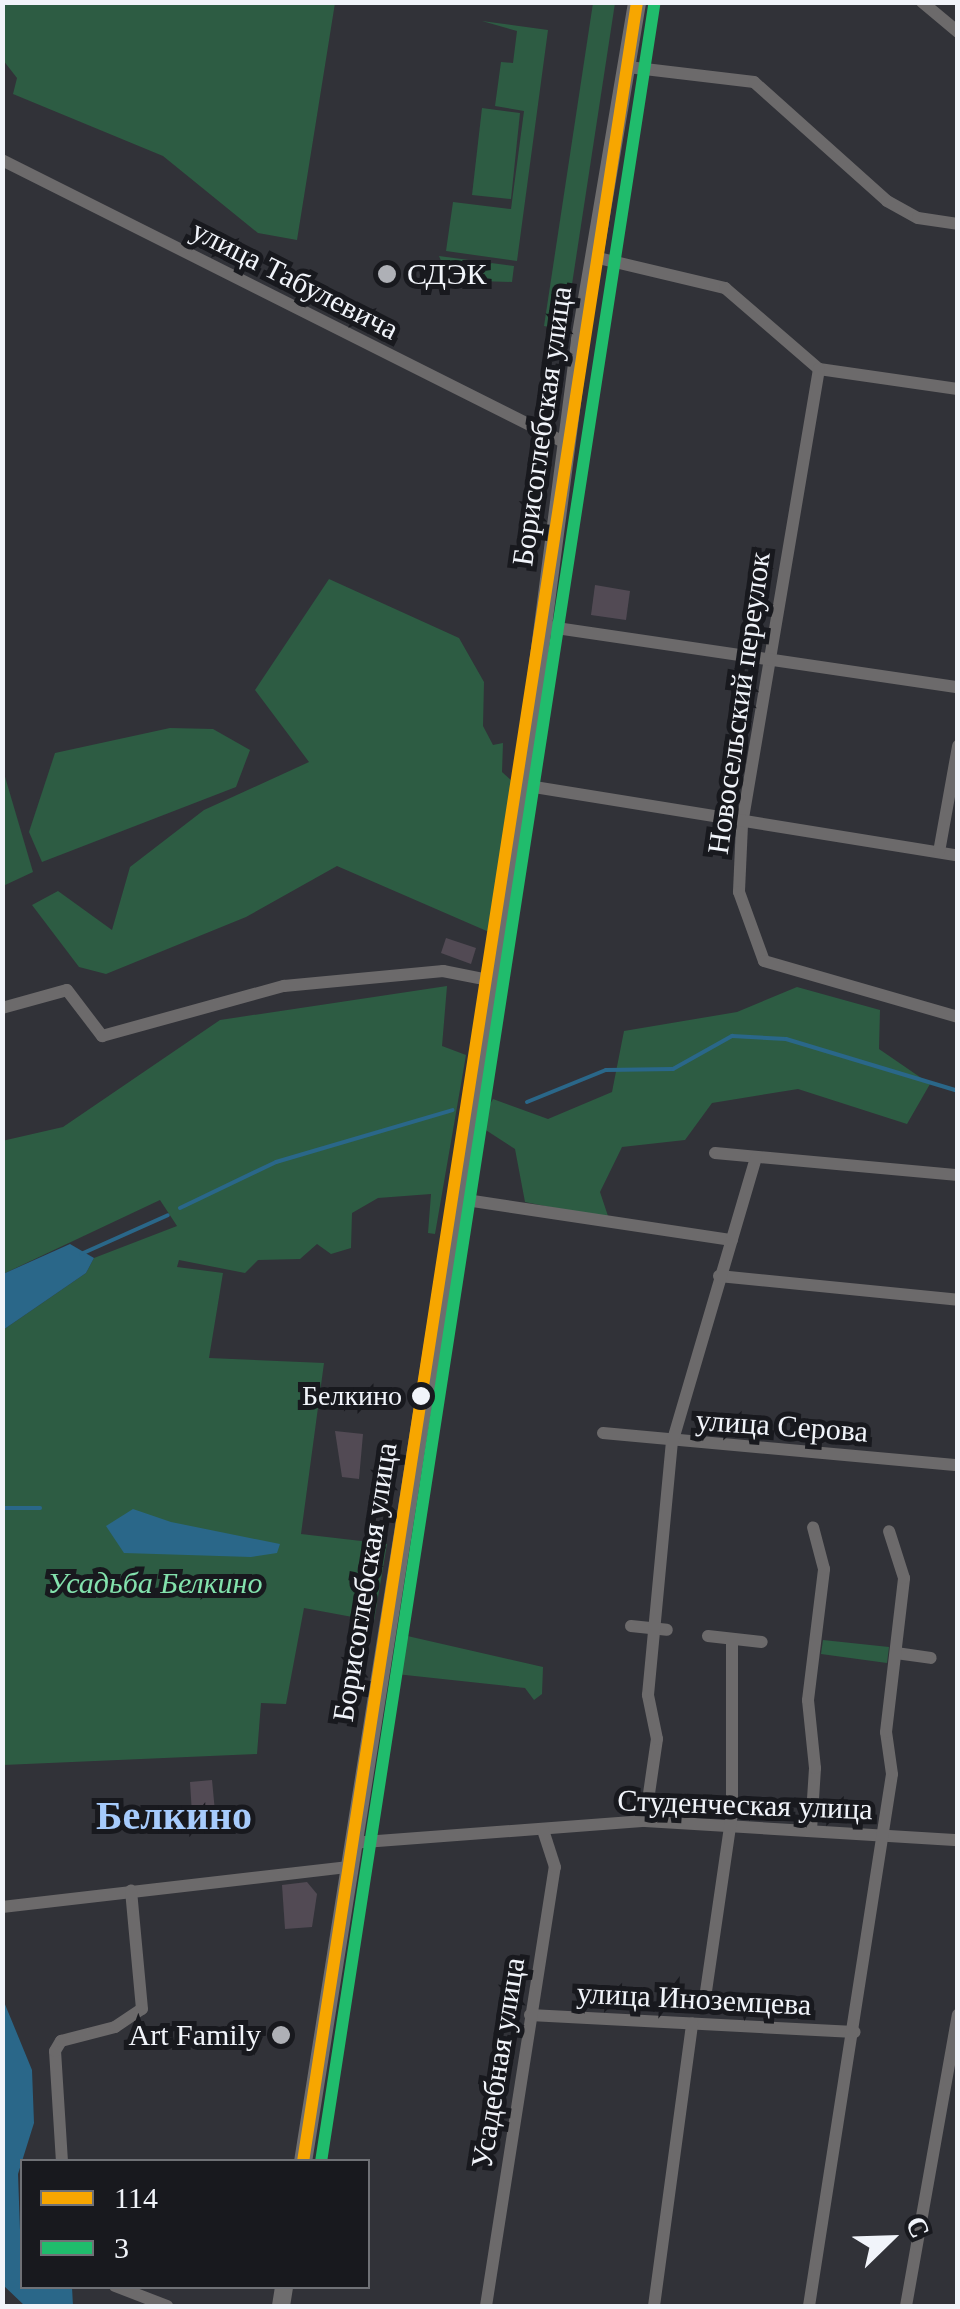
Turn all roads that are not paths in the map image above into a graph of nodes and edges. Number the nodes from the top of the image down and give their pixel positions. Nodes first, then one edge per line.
1 (637, 2) edge
2 (922, 2) edge
3 (958, 32) edge
4 (628, 67) junction
5 (2, 160) edge
6 (958, 224) edge
7 (594, 256) junction
8 (819, 370) junction
9 (958, 389) edge
10 (566, 444) junction
11 (543, 626) junction
12 (769, 659) junction
13 (958, 687) edge
14 (958, 746) edge
15 (522, 784) junction
16 (742, 825) junction
17 (939, 852) junction
18 (958, 856) edge
19 (489, 980) junction
20 (2, 1008) edge
21 (958, 1017) edge
22 (715, 1153) dead end
23 (756, 1158) junction
24 (958, 1175) edge
25 (452, 1198) junction
26 (732, 1240) junction
27 (718, 1276) junction
28 (958, 1300) edge
29 (603, 1433) dead end
30 (672, 1443) junction
31 (958, 1465) edge
32 (813, 1528) dead end
33 (889, 1531) dead end
34 (630, 1626) dead end
35 (660, 1630) junction
36 (708, 1636) dead end
37 (732, 1639) junction
38 (762, 1642) dead end
39 (896, 1653) junction
40 (931, 1658) dead end
41 (645, 1821) junction
42 (731, 1825) junction
43 (543, 1829) junction
44 (811, 1830) junction
45 (885, 1836) junction
46 (958, 1840) edge
47 (351, 1843) junction
48 (347, 1866) junction
49 (131, 1891) junction
50 (2, 1907) edge
51 (704, 2005) dead end
52 (958, 2015) edge
53 (530, 2016) junction
54 (692, 2024) junction
55 (855, 2032) junction
56 (954, 2051) edge
57 (62, 2159) edge
58 (303, 2159) edge
59 (124, 2289) edge
60 (167, 2306) edge
61 (486, 2306) edge
62 (654, 2306) edge
63 (809, 2306) edge
64 (906, 2306) edge

1 - 4 street, Борисоглебская улица
2 - 3 street
4 - 6 street
4 - 7 street, Борисоглебская улица
5 - 10 street, улица Табулевича
7 - 8 street
7 - 10 street, Борисоглебская улица
8 - 9 street
8 - 12 street, Новосельский переулок
10 - 11 street, Борисоглебская улица
11 - 12 street
11 - 15 street, Борисоглебская улица
12 - 13 street
12 - 16 street, Новосельский переулок
14 - 17 street
15 - 16 street
15 - 19 street, Борисоглебская улица
16 - 17 street
16 - 21 street, Новосельский переулок
17 - 18 street
19 - 20 street
19 - 25 street, Борисоглебская улица
22 - 23 street
23 - 24 street
23 - 26 street
25 - 26 street
25 - 47 street, Борисоглебская улица
26 - 27 street
27 - 28 street
27 - 30 street
29 - 30 street, улица Серова
30 - 31 street, улица Серова
30 - 35 street
32 - 44 street
33 - 39 street
34 - 35 street
35 - 41 street
36 - 37 street
37 - 38 street
37 - 42 street
39 - 40 street
39 - 45 street
41 - 42 street, Студенческая улица
41 - 43 street, Студенческая улица
42 - 44 street, Студенческая улица
42 - 51 street
43 - 47 street, Студенческая улица
43 - 53 street, Усадебная улица
44 - 45 street, Студенческая улица
45 - 46 street, Студенческая улица
45 - 55 street
47 - 48 street, Борисоглебская улица
48 - 49 street
48 - 58 street, Борисоглебская улица
49 - 50 street
49 - 57 street
52 - 56 street
53 - 54 street, улица Иноземцева
53 - 61 street, Усадебная улица
54 - 55 street, улица Иноземцева
54 - 62 street
55 - 63 street
56 - 64 street
59 - 60 street

